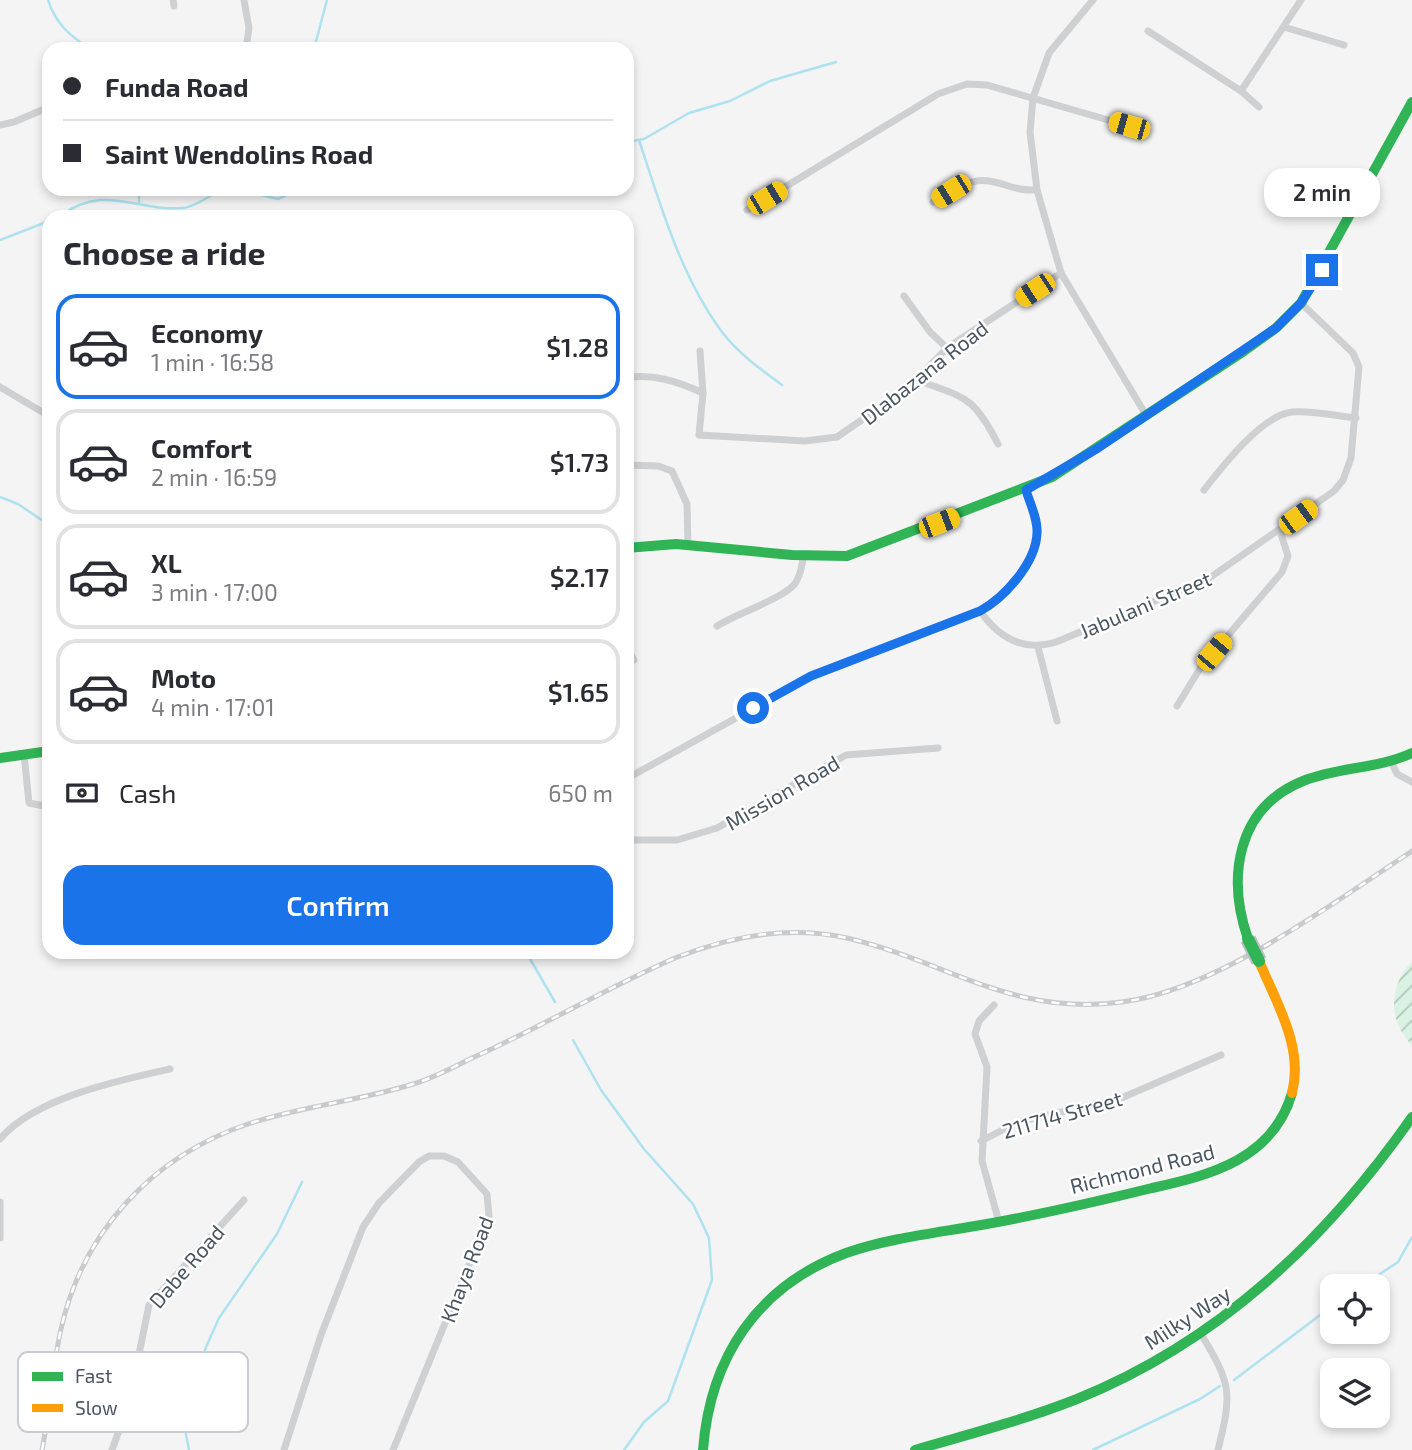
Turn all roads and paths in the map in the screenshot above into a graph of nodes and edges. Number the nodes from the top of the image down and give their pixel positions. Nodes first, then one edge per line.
1 (244, 0) edge
2 (1093, 0) edge
3 (1301, 0) edge
4 (1284, 27) junction
5 (1147, 31) dead end
6 (247, 42) edge
7 (1344, 45) dead end
8 (1241, 91) junction
9 (1033, 98) junction
10 (1412, 103) edge
11 (1259, 107) dead end
12 (42, 110) edge
13 (0, 125) edge
14 (1129, 126) dead end
15 (1037, 190) junction
16 (933, 202) dead end
17 (747, 210) dead end
18 (1061, 273) junction
19 (904, 296) dead end
20 (1301, 303) junction
21 (947, 348) junction
22 (700, 351) dead end
23 (634, 378) edge
24 (917, 380) junction
25 (0, 387) edge
26 (703, 393) junction
27 (42, 412) edge
28 (1146, 415) junction
29 (1356, 418) junction
30 (998, 444) dead end
31 (634, 465) edge
32 (1026, 490) junction
33 (1204, 490) dead end
34 (1280, 531) junction
35 (688, 545) junction
36 (634, 547) edge
37 (804, 555) junction
38 (980, 611) junction
39 (717, 626) dead end
40 (1038, 647) junction
41 (1177, 706) dead end
42 (1058, 721) dead end
43 (938, 748) dead end
44 (42, 752) edge
45 (1412, 753) edge
46 (24, 754) junction
47 (0, 758) edge
48 (1392, 763) junction
49 (634, 775) edge
50 (1412, 782) edge
51 (42, 806) edge
52 (634, 840) edge
53 (994, 1005) dead end
54 (1221, 1055) dead end
55 (170, 1069) dead end
56 (1412, 1117) edge
57 (0, 1139) edge
58 (981, 1140) junction
59 (244, 1200) dead end
60 (0, 1202) edge
61 (999, 1222) junction
62 (0, 1238) edge
63 (1201, 1334) junction
64 (139, 1352) edge
65 (119, 1432) edge
66 (112, 1450) edge
67 (284, 1450) edge
68 (393, 1450) edge
69 (704, 1450) edge
70 (915, 1450) edge
71 (1218, 1450) edge

1 - 6 street
2 - 9 street
3 - 4 street
4 - 7 street
4 - 8 street
5 - 8 street
8 - 11 street
9 - 14 street
9 - 15 street
9 - 17 street
10 - 20 main road
12 - 13 street
15 - 16 street
15 - 18 street
18 - 21 street, Dlabazana Road
18 - 28 street
19 - 21 street
20 - 28 main road
20 - 29 street, Jabulani Street
21 - 24 street, Dlabazana Road
22 - 26 street
23 - 26 street
24 - 26 street, Dlabazana Road
24 - 30 street
25 - 27 street
28 - 32 main road
29 - 33 street
29 - 34 street, Jabulani Street
31 - 35 street
32 - 37 main road
32 - 38 street
34 - 40 street, Jabulani Street
34 - 41 street
35 - 36 main road
35 - 37 main road
37 - 39 street
38 - 40 street
38 - 49 street
40 - 42 street
43 - 52 street, Mission Road
44 - 46 main road
45 - 48 main road, Richmond Road
46 - 47 main road
46 - 51 street
48 - 50 street
48 - 61 main road, Richmond Road, bridge
53 - 58 street
54 - 58 street, 211714 Street
55 - 57 street
56 - 63 main road, Milky Way
58 - 61 street
59 - 64 street, Dabe Road
60 - 62 street
61 - 69 main road, Richmond Road
63 - 70 main road, Milky Way
63 - 71 street
65 - 66 street, Dabe Road
67 - 68 street, Khaya Road

